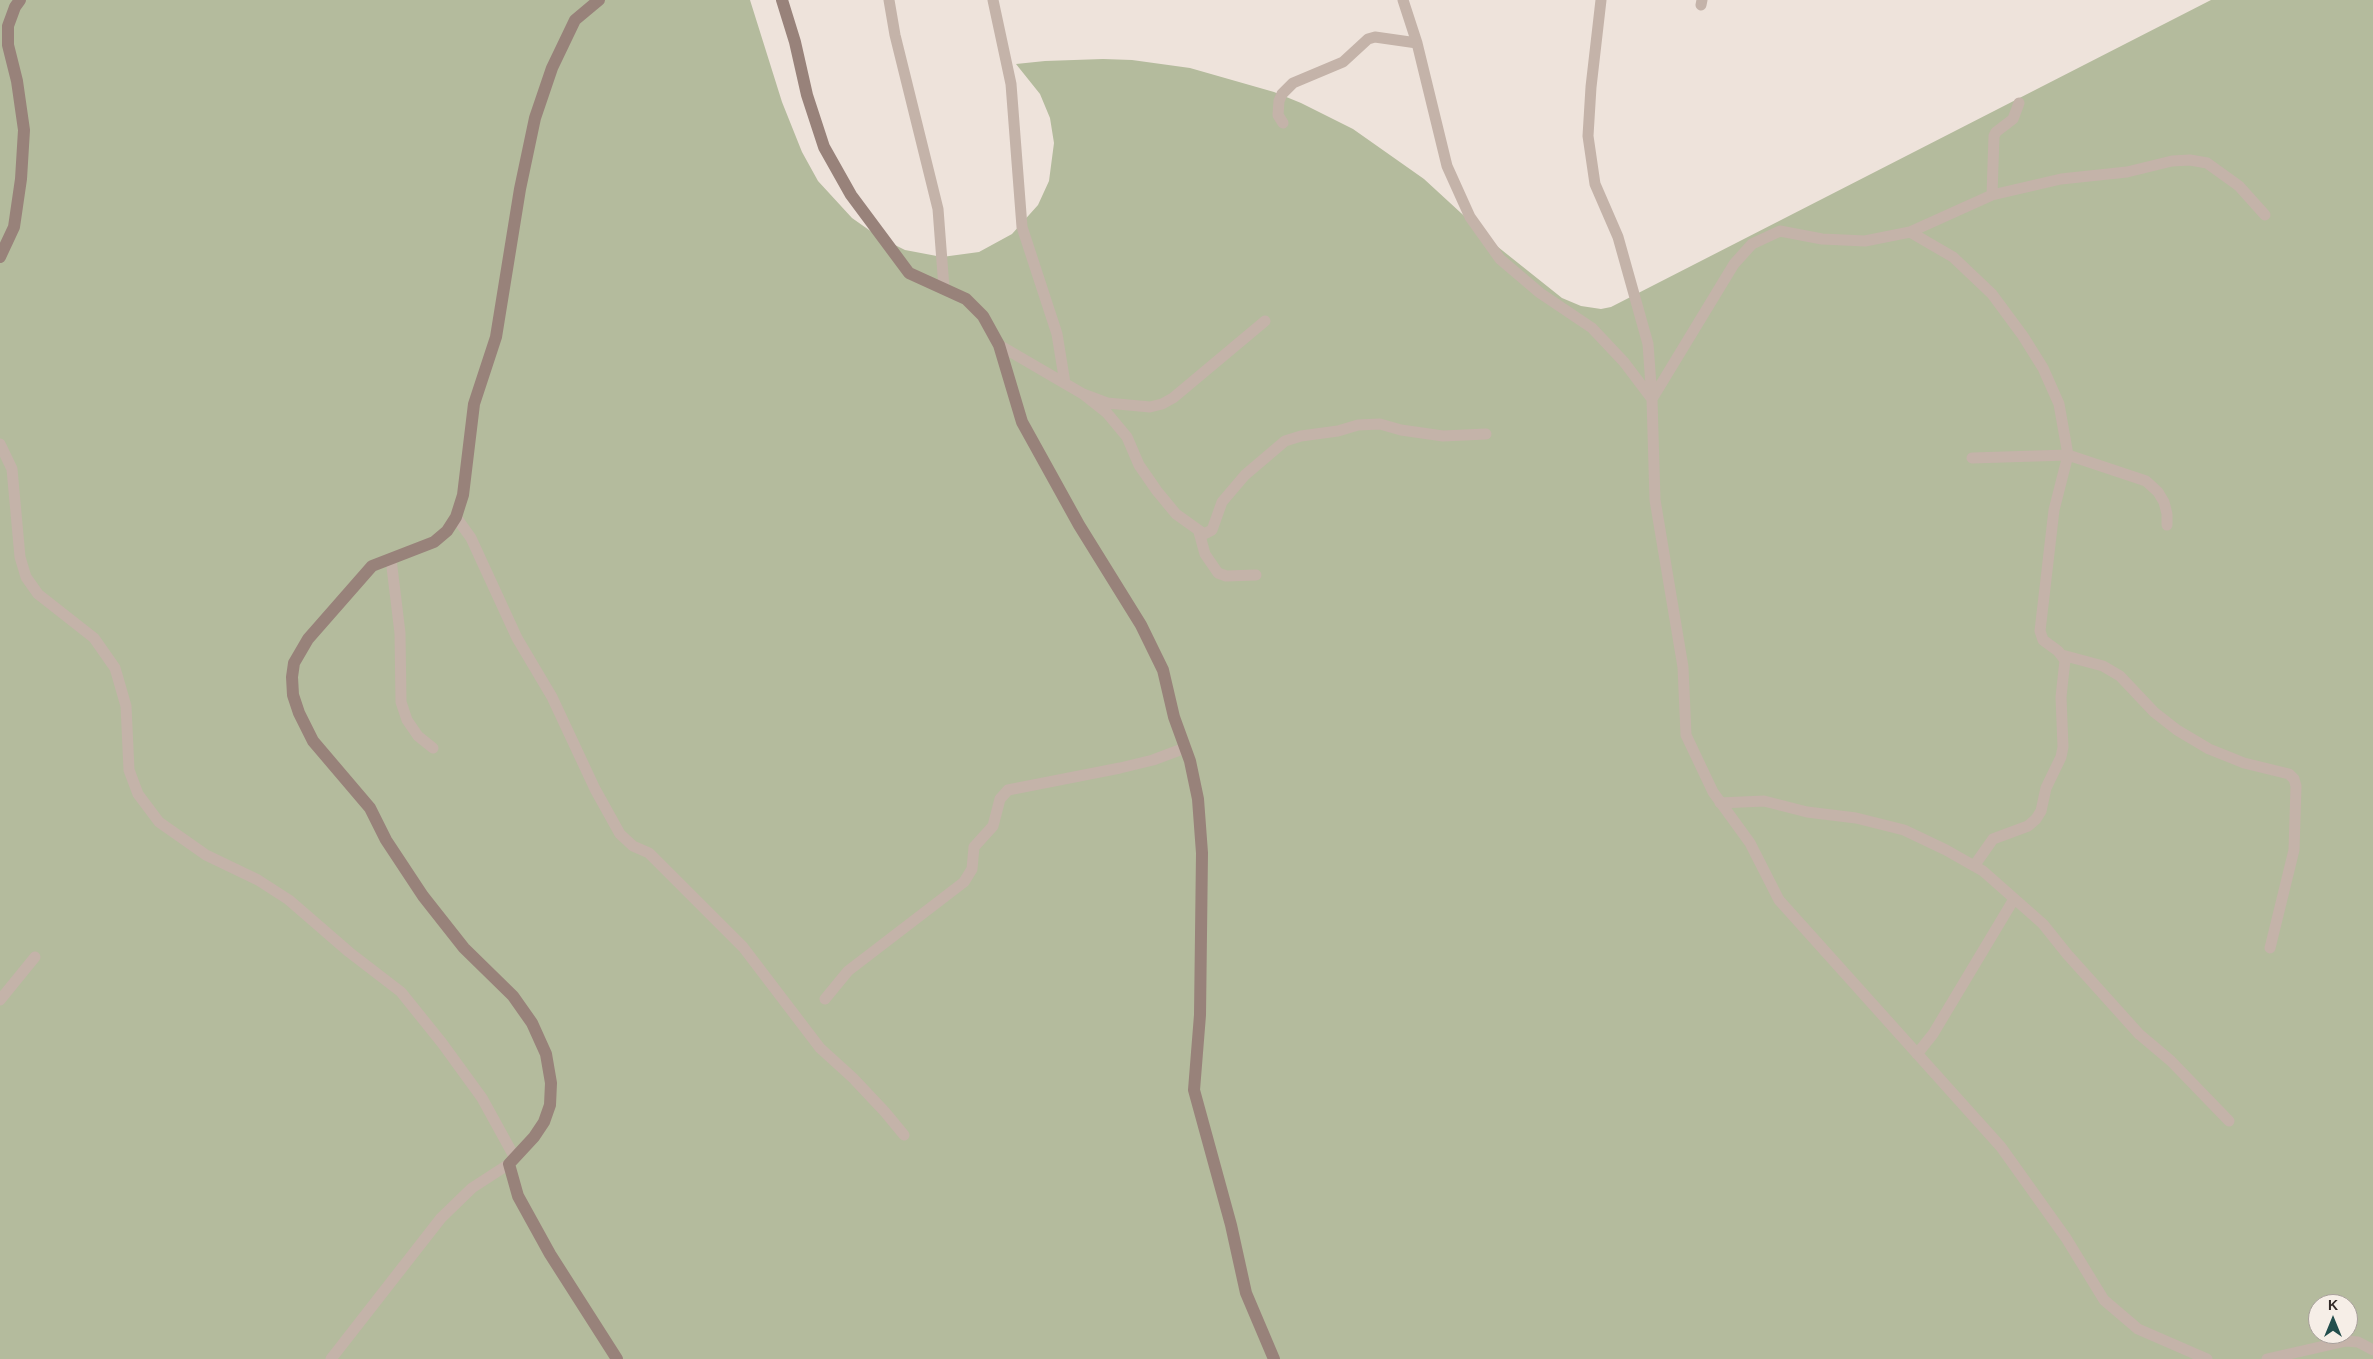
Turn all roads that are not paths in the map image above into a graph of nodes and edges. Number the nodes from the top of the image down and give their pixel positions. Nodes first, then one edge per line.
1 (20, 0) edge
2 (599, 0) edge
3 (782, 0) edge
4 (889, 0) edge
5 (992, 0) edge
6 (1403, 0) edge
7 (1601, 0) edge
8 (1417, 43) junction
9 (2019, 103) dead end
10 (1283, 123) dead end
11 (1992, 195) junction
12 (2265, 215) dead end
13 (1910, 232) junction
14 (0, 257) edge
15 (944, 288) junction
16 (1265, 321) dead end
17 (999, 345) junction
18 (1065, 384) junction
19 (1083, 394) junction
20 (1652, 399) junction
21 (1486, 434) dead end
22 (0, 444) edge
23 (2068, 455) junction
24 (1972, 458) dead end
25 (456, 517) junction
26 (2167, 526) dead end
27 (1199, 532) junction
28 (391, 559) junction
29 (1256, 575) dead end
30 (2062, 655) junction
31 (433, 748) dead end
32 (1185, 748) junction
33 (1720, 803) junction
34 (1974, 866) junction
35 (2014, 899) junction
36 (2270, 948) dead end
37 (35, 957) dead end
38 (825, 999) dead end
39 (0, 1000) edge
40 (1917, 1054) junction
41 (2229, 1121) dead end
42 (904, 1135) dead end
43 (512, 1161) junction
44 (2373, 1350) edge
45 (331, 1359) edge
46 (617, 1359) edge
47 (1274, 1359) edge
48 (2207, 1359) edge
49 (2267, 1359) edge

1 - 14 street
2 - 25 street
3 - 15 street
4 - 15 street
5 - 18 street
6 - 8 street
7 - 20 street
8 - 10 street
8 - 20 street
9 - 11 street
11 - 12 street
11 - 13 street
13 - 20 street
13 - 23 street
15 - 17 street
16 - 19 street
17 - 18 street
17 - 32 street
18 - 19 street
19 - 27 street
20 - 33 street
21 - 27 street
22 - 43 street
23 - 24 street
23 - 26 street
23 - 30 street
25 - 28 street
25 - 42 street
27 - 29 street
28 - 31 street
28 - 43 street
30 - 34 street
30 - 36 street
32 - 38 street
32 - 47 street
33 - 34 street
33 - 40 street
34 - 35 street
35 - 40 street
35 - 41 street
37 - 39 street
40 - 48 street
43 - 45 street
43 - 46 street
44 - 49 street

